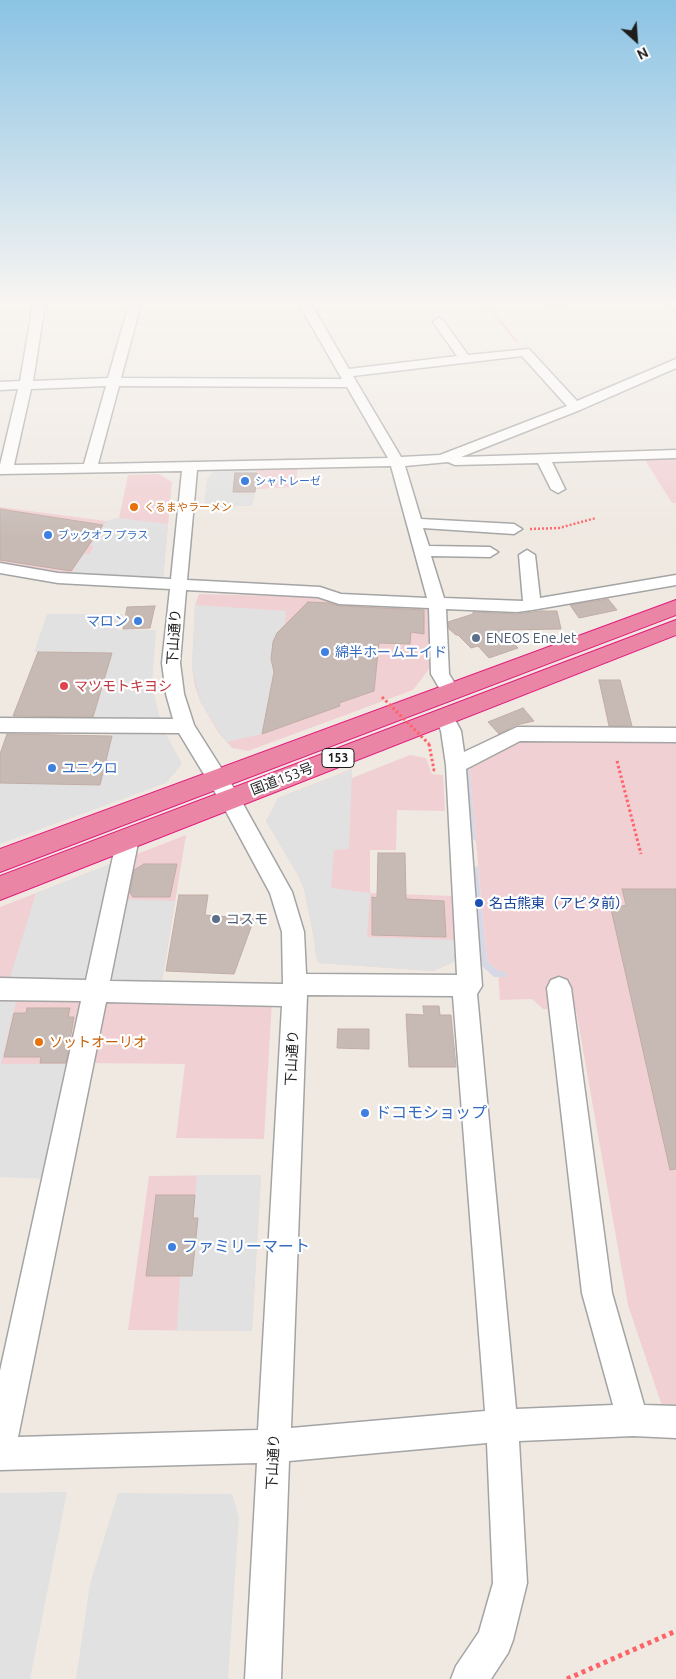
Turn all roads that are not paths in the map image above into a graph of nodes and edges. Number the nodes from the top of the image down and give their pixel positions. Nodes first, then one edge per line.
1 (98, 382) edge
2 (114, 382) edge
3 (352, 382) edge
4 (553, 382) edge
5 (632, 382) edge
6 (26, 384) junction
7 (0, 386) edge
8 (575, 407) junction
9 (676, 454) edge
10 (442, 458) junction
11 (543, 458) junction
12 (397, 462) junction
13 (190, 466) junction
14 (90, 467) junction
15 (3, 470) edge
16 (558, 489) dead end
17 (414, 523) junction
18 (514, 529) road end
19 (422, 551) junction
20 (490, 552) dead end
21 (527, 555) dead end
22 (0, 568) edge
23 (676, 580) edge
24 (178, 584) junction
25 (436, 604) junction
26 (532, 605) junction
27 (676, 608) edge
28 (676, 627) edge
29 (450, 692) junction
30 (444, 718) junction
31 (0, 725) edge
32 (185, 726) junction
33 (676, 735) edge
34 (456, 765) junction
35 (224, 788) junction
36 (128, 838) junction
37 (0, 861) edge
38 (0, 888) edge
39 (464, 986) junction
40 (559, 988) dead end
41 (0, 989) edge
42 (95, 990) junction
43 (295, 990) junction
44 (633, 1420) junction
45 (676, 1422) edge
46 (502, 1426) junction
47 (0, 1445) edge
48 (274, 1446) junction
49 (0, 1454) edge
50 (263, 1679) edge
51 (469, 1679) edge

1 - 6 street
2 - 14 street
3 - 12 street
4 - 8 street
5 - 8 street
6 - 7 street
6 - 15 street
8 - 10 street
9 - 11 street
10 - 11 street
10 - 12 street
11 - 16 street
12 - 13 street
12 - 17 street
13 - 14 street
13 - 24 street, 下山通り
14 - 15 street
17 - 18 street
17 - 19 street
19 - 20 street
19 - 25 street
21 - 26 street
22 - 24 street
23 - 26 street
24 - 25 street
24 - 32 street, 下山通り
25 - 26 street
25 - 29 street
27 - 29 highway, 国道153号 / 153
28 - 30 highway, 国道153号 / 153
29 - 35 highway, 国道153号 / 153
30 - 34 street
30 - 35 highway, 国道153号 / 153
31 - 32 street
32 - 35 street, 下山通り
33 - 34 street
34 - 39 street
35 - 36 highway, 国道153号 / 153
35 - 37 highway, 国道153号 / 153
35 - 43 street, 下山通り
36 - 38 highway, 国道153号 / 153
36 - 42 street
39 - 43 street
39 - 46 street
40 - 44 street
41 - 42 street
42 - 43 street
42 - 47 street
43 - 48 street, 下山通り
44 - 45 street
44 - 46 street
46 - 48 street
46 - 51 street
48 - 49 street
48 - 50 street, 下山通り

